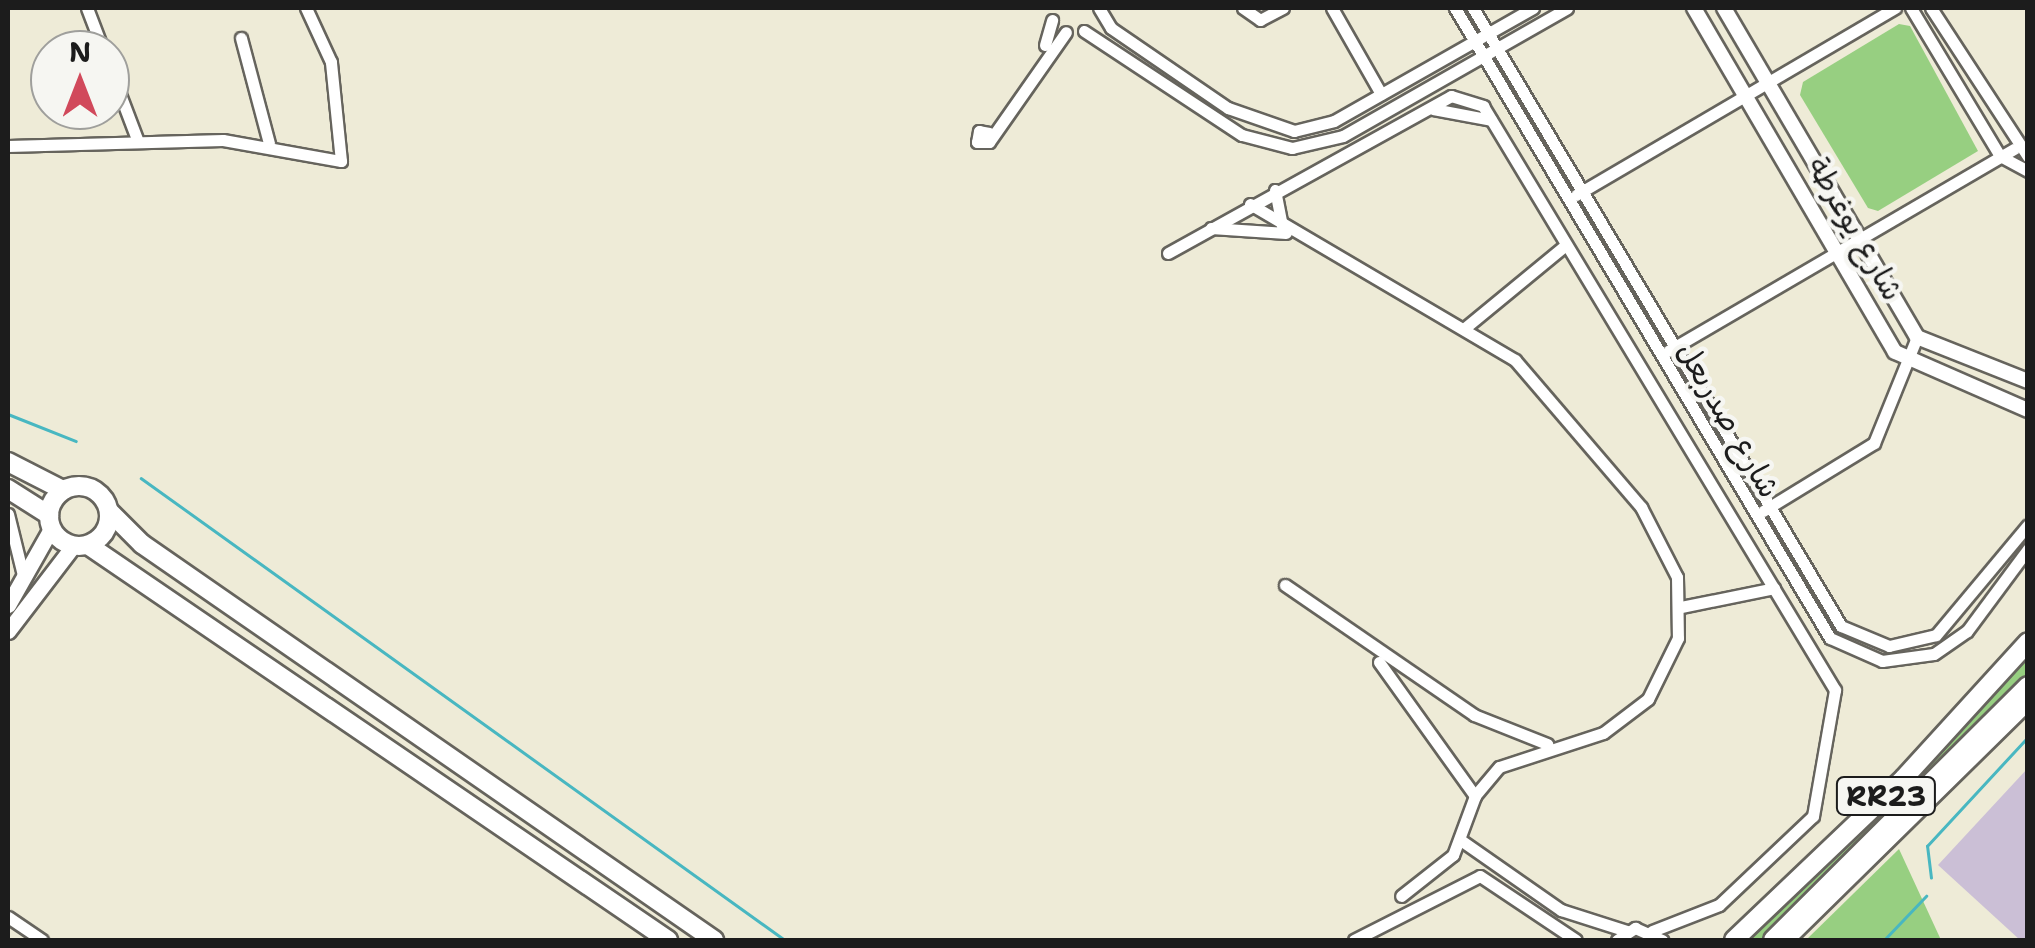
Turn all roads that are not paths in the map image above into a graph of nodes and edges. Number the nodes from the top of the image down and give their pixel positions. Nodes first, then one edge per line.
1 (306, 8) edge
2 (1099, 8) edge
3 (1243, 8) edge
4 (1282, 8) edge
5 (1332, 8) edge
6 (1455, 8) edge
7 (1473, 8) edge
8 (1532, 8) edge
9 (1566, 8) edge
10 (1694, 8) edge
11 (1724, 8) edge
12 (1895, 8) edge
13 (1911, 8) edge
14 (1931, 8) edge
15 (1050, 14) edge
16 (1084, 31) junction
17 (1066, 32) junction
18 (1488, 34) junction
19 (241, 38) dead end
20 (1474, 42) junction
21 (1496, 49) junction
22 (1484, 56) junction
23 (1766, 82) junction
24 (1381, 94) junction
25 (1741, 94) junction
26 (130, 121) edge
27 (137, 139) junction
28 (269, 143) junction
29 (8, 146) edge
30 (2014, 149) junction
31 (2000, 156) junction
32 (2028, 157) edge
33 (2028, 171) edge
34 (1276, 190) junction
35 (1581, 192) junction
36 (1568, 199) junction
37 (1248, 205) junction
38 (1210, 228) junction
39 (1258, 231) junction
40 (1288, 233) junction
41 (1861, 241) junction
42 (1566, 245) junction
43 (1168, 252) dead end
44 (1839, 253) junction
45 (1466, 326) junction
46 (1917, 337) junction
47 (1667, 352) junction
48 (1905, 363) junction
49 (2028, 381) edge
50 (2028, 410) edge
51 (8, 462) edge
52 (8, 489) edge
53 (63, 490) junction
54 (1767, 508) junction
55 (110, 512) junction
56 (8, 514) edge
57 (1754, 516) junction
58 (50, 522) junction
59 (2028, 525) edge
60 (81, 546) junction
61 (2028, 550) edge
62 (24, 580) junction
63 (1285, 585) dead end
64 (1774, 588) junction
65 (8, 605) edge
66 (1681, 607) junction
67 (8, 631) edge
68 (1359, 642) junction
69 (2028, 642) edge
70 (1410, 676) junction
71 (1400, 686) junction
72 (2028, 686) edge
73 (2028, 703) edge
74 (1556, 745) junction
75 (1476, 796) junction
76 (1462, 840) junction
77 (1401, 896) dead end
78 (8, 917) edge
79 (1682, 927) junction
80 (1657, 936) edge
81 (1619, 937) edge
82 (42, 940) edge
83 (668, 940) edge
84 (714, 940) edge
85 (1354, 940) edge
86 (1576, 940) edge
87 (1671, 940) edge
88 (1734, 940) edge
89 (1773, 940) edge
90 (1787, 940) edge

1 - 28 street
2 - 16 street
2 - 24 street
3 - 4 street
5 - 24 street
6 - 20 street, شارع صدربعل
7 - 18 street, شارع صدربعل
8 - 18 street
9 - 21 street
10 - 25 street, شارع يوغرطة
11 - 23 street, شارع يوغرطة
12 - 23 street
13 - 31 street
14 - 30 street
15 - 17 street
15 - 17 street
16 - 17 street
16 - 22 street
18 - 20 street
18 - 21 street, شارع صدربعل
19 - 28 street
20 - 22 street, شارع صدربعل
20 - 24 street
21 - 22 street
21 - 35 street, شارع صدربعل
22 - 36 street, شارع صدربعل
23 - 25 street
23 - 41 street, شارع يوغرطة
25 - 35 street
25 - 44 street, شارع يوغرطة
26 - 27 street
27 - 28 street
27 - 29 street
30 - 31 street
30 - 32 street
31 - 33 street
31 - 41 street
34 - 37 street
34 - 40 street
34 - 42 street
35 - 36 street
35 - 47 street, شارع صدربعل
36 - 47 street, شارع صدربعل
37 - 38 street
37 - 39 street
37 - 40 street
38 - 39 street
38 - 43 street
39 - 40 street
40 - 45 street
41 - 44 street
41 - 46 street, شارع يوغرطة
42 - 45 street
42 - 64 street
44 - 47 street
44 - 48 street, شارع يوغرطة
45 - 66 street
46 - 48 street
46 - 49 street, شارع يوغرطة
47 - 54 street, شارع صدربعل
47 - 57 street, شارع صدربعل
48 - 50 street
48 - 54 street
51 - 53 highway
52 - 58 highway
53 - 55 highway
53 - 58 highway
54 - 57 street
54 - 59 street, شارع صدربعل
55 - 60 highway
55 - 84 highway
56 - 62 street
57 - 61 street, شارع صدربعل
58 - 60 highway
58 - 62 main road
60 - 67 main road
60 - 83 highway
62 - 65 main road
63 - 68 street
64 - 66 street
64 - 79 street
66 - 74 street
68 - 70 street
68 - 71 street
69 - 88 highway, RR23
70 - 71 street
70 - 74 street
71 - 75 street
72 - 89 highway, RR23
73 - 90 street
74 - 75 street
75 - 76 street
76 - 77 street
76 - 81 street
78 - 82 street
79 - 80 street
79 - 87 street
80 - 81 street
85 - 86 street

